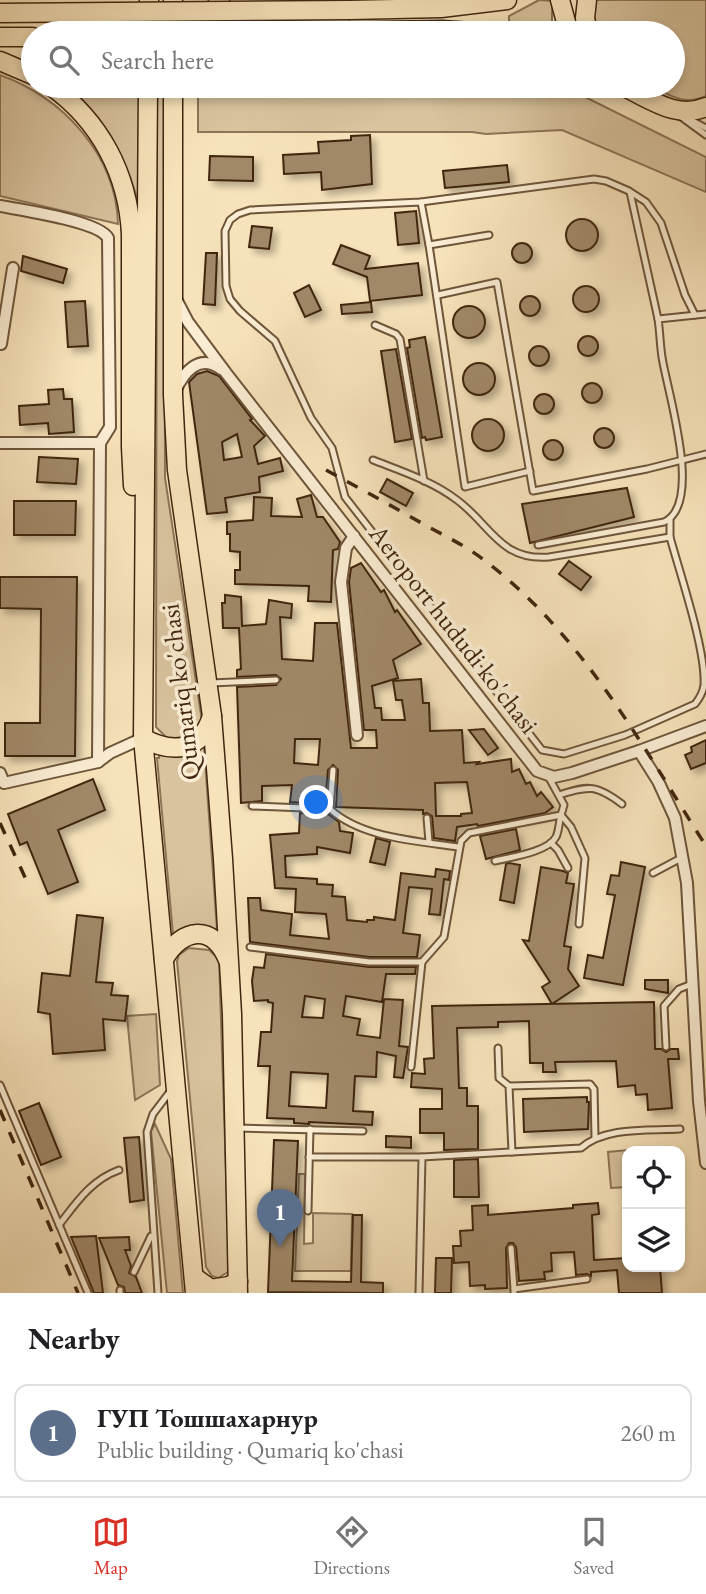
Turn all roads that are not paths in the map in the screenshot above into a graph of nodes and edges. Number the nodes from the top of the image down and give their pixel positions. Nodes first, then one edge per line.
1 (149, 0) edge
2 (173, 0) edge
3 (220, 0) edge
4 (507, 0) edge
5 (560, 0) edge
6 (587, 0) edge
7 (0, 13) edge
8 (149, 21) edge
9 (173, 21) edge
10 (213, 21) edge
11 (566, 21) edge
12 (586, 21) edge
13 (0, 37) edge
14 (21, 37) edge
15 (0, 61) edge
16 (21, 70) edge
17 (66, 98) edge
18 (148, 98) edge
19 (173, 98) edge
20 (180, 98) edge
21 (648, 98) edge
22 (706, 107) edge
23 (669, 108) junction
24 (173, 122) junction
25 (706, 128) edge
26 (706, 135) edge
27 (629, 191) junction
28 (421, 202) junction
29 (0, 206) edge
30 (489, 235) dead end
31 (429, 245) junction
32 (13, 268) dead end
33 (174, 294) junction
34 (438, 295) junction
35 (706, 314) edge
36 (695, 316) junction
37 (658, 319) junction
38 (375, 325) dead end
39 (0, 344) edge
40 (0, 355) edge
41 (226, 373) junction
42 (173, 395) junction
43 (0, 443) edge
44 (100, 443) junction
45 (706, 454) edge
46 (373, 460) dead end
47 (683, 460) junction
48 (530, 471) junction
49 (424, 481) junction
50 (465, 487) junction
51 (455, 499) junction
52 (670, 519) junction
53 (354, 536) junction
54 (670, 537) junction
55 (538, 545) dead end
56 (142, 635) junction
57 (276, 680) dead end
58 (208, 683) junction
59 (212, 716) junction
60 (706, 726) edge
61 (357, 735) dead end
62 (98, 736) junction
63 (143, 738) junction
64 (639, 751) junction
65 (110, 753) junction
66 (98, 762) junction
67 (333, 770) dead end
68 (0, 773) edge
69 (548, 776) junction
70 (559, 795) junction
71 (622, 804) dead end
72 (252, 806) dead end
73 (330, 809) junction
74 (561, 815) junction
75 (427, 818) dead end
76 (429, 842) junction
77 (551, 843) junction
78 (458, 847) junction
79 (682, 857) junction
80 (495, 861) dead end
81 (568, 868) dead end
82 (653, 873) dead end
83 (579, 924) dead end
84 (250, 947) dead end
85 (164, 959) junction
86 (422, 962) junction
87 (229, 963) junction
88 (692, 984) junction
89 (666, 1047) dead end
90 (498, 1048) dead end
91 (411, 1067) dead end
92 (176, 1083) junction
93 (0, 1085) edge
94 (509, 1086) junction
95 (234, 1128) junction
96 (310, 1129) junction
97 (680, 1129) dead end
98 (363, 1131) dead end
99 (596, 1138) junction
100 (512, 1152) junction
101 (309, 1157) junction
102 (422, 1157) junction
103 (706, 1163) edge
104 (119, 1170) dead end
105 (308, 1211) dead end
106 (60, 1225) junction
107 (152, 1233) junction
108 (511, 1248) dead end
109 (134, 1272) dead end
110 (587, 1279) dead end
111 (195, 1285) edge
112 (238, 1287) edge
113 (514, 1291) edge
114 (88, 1293) edge
115 (158, 1293) edge
116 (419, 1293) edge

1 - 8 main road
2 - 9 main road
3 - 10 main road
4 - 7 main road, bridge
5 - 11 main road
6 - 12 main road
13 - 14 main road
15 - 16 main road
17 - 56 main road
18 - 56 main road, Qumariq ko'chasi
19 - 24 main road, Qumariq ko'chasi
20 - 24 main road
21 - 23 main road
22 - 23 main road
23 - 25 lane
23 - 26 lane
24 - 33 main road, Qumariq ko'chasi
27 - 28 lane
27 - 36 lane
27 - 37 lane
28 - 31 lane
28 - 54 lane
29 - 44 street
30 - 31 lane
31 - 34 lane
32 - 39 street
33 - 41 street, Aeroport hududi ko'chasi
33 - 42 main road, Qumariq ko'chasi
34 - 48 lane
34 - 50 lane
35 - 36 lane
36 - 37 lane
37 - 47 lane
38 - 49 lane
39 - 40 street
41 - 42 street
41 - 53 street, Aeroport hududi ko'chasi
42 - 58 main road, Qumariq ko'chasi
43 - 44 street
44 - 62 street
45 - 47 lane
46 - 49 lane
47 - 48 lane
47 - 52 lane
48 - 50 lane
49 - 51 lane
50 - 51 lane
51 - 54 lane
52 - 54 lane
52 - 55 lane
53 - 61 street
53 - 69 street, Aeroport hududi ko'chasi
56 - 63 main road, Qumariq ko'chasi
57 - 58 lane
58 - 59 main road, Qumariq ko'chasi
59 - 63 main road
59 - 87 main road, Qumariq ko'chasi
60 - 64 street
62 - 65 street
62 - 66 street
63 - 65 street
63 - 85 main road, Qumariq ko'chasi
64 - 69 street
64 - 79 street
65 - 66 street
66 - 68 street
67 - 73 lane
69 - 70 lane
70 - 71 lane
70 - 74 lane
72 - 73 lane
73 - 76 lane
74 - 77 lane
74 - 78 lane
74 - 83 lane
75 - 76 lane
76 - 78 lane
77 - 80 lane
77 - 81 lane
78 - 86 lane
79 - 82 lane
79 - 88 street
84 - 86 lane
85 - 87 main road
85 - 92 main road, Qumariq ko'chasi
86 - 91 lane
87 - 95 main road, Qumariq ko'chasi
88 - 89 lane
88 - 103 street
90 - 94 lane
92 - 107 lane
92 - 111 main road, Qumariq ko'chasi
93 - 106 lane
94 - 99 lane
94 - 100 lane
95 - 96 lane
95 - 112 main road, Qumariq ko'chasi
96 - 98 lane
96 - 101 lane
97 - 99 lane
99 - 100 lane
100 - 102 lane
101 - 102 lane
101 - 105 lane
102 - 116 lane
104 - 106 lane
106 - 114 lane
107 - 109 lane
107 - 115 lane
108 - 113 lane
110 - 113 lane
111 - 112 main road

